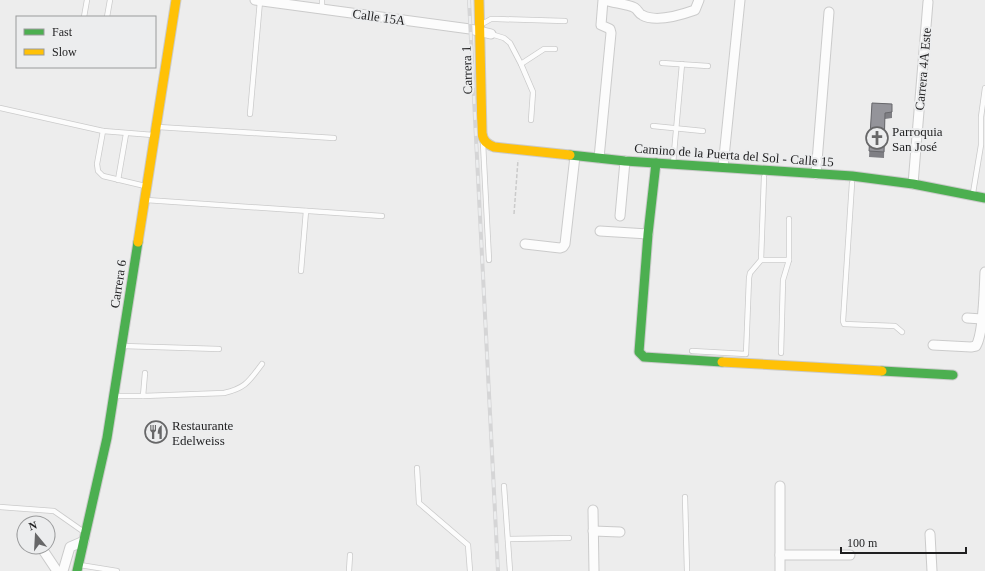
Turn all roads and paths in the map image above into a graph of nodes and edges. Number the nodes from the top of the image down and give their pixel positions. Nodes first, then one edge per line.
1 (87, 0) edge
2 (110, 0) edge
3 (176, 0) edge
4 (257, 0) edge
5 (479, 0) edge
6 (604, 0) edge
7 (700, 0) edge
8 (740, 0) edge
9 (928, 2) dead end
10 (636, 4) edge
11 (322, 5) edge
12 (829, 12) dead end
13 (84, 16) edge
14 (107, 16) edge
15 (565, 21) dead end
16 (479, 28) junction
17 (491, 34) joint
18 (555, 49) dead end
19 (662, 63) dead end
20 (521, 64) junction
21 (682, 64) junction
22 (708, 66) dead end
23 (985, 88) edge
24 (0, 108) edge
25 (250, 114) dead end
26 (531, 120) dead end
27 (654, 126) dead end
28 (676, 129) junction
29 (155, 131) junction
30 (703, 131) dead end
31 (103, 132) junction
32 (126, 134) junction
33 (334, 138) dead end
34 (483, 140) junction
35 (518, 150) junction
36 (575, 156) junction
37 (599, 158) junction
38 (625, 161) junction
39 (656, 163) junction
40 (673, 164) junction
41 (723, 167) junction
42 (764, 174) junction
43 (816, 174) junction
44 (852, 179) junction
45 (118, 180) junction
46 (913, 184) junction
47 (147, 186) junction
48 (973, 195) junction
49 (985, 198) edge
50 (145, 200) junction
51 (306, 211) junction
52 (514, 214) dead end
53 (382, 216) dead end
54 (620, 216) dead end
55 (789, 219) dead end
56 (600, 230) dead end
57 (648, 234) junction
58 (525, 244) dead end
59 (490, 260) dead end
60 (761, 260) junction
61 (789, 260) junction
62 (301, 271) dead end
63 (985, 272) edge
64 (967, 318) dead end
65 (982, 319) junction
66 (902, 332) dead end
67 (933, 345) dead end
68 (122, 346) junction
69 (219, 349) dead end
70 (692, 351) dead end
71 (781, 353) dead end
72 (262, 364) dead end
73 (146, 373) dead end
74 (953, 375) dead end
75 (114, 396) junction
76 (143, 396) junction
77 (417, 468) dead end
78 (504, 486) dead end
79 (780, 486) dead end
80 (685, 497) dead end
81 (0, 507) edge
82 (593, 510) dead end
83 (594, 532) junction
84 (620, 532) dead end
85 (930, 534) dead end
86 (84, 537) junction
87 (508, 538) junction
88 (569, 538) dead end
89 (46, 555) edge
90 (350, 555) dead end
91 (780, 555) junction
92 (850, 555) dead end
93 (77, 568) edge
94 (57, 571) edge
95 (63, 571) edge
96 (117, 571) edge
97 (349, 571) edge
98 (470, 571) edge
99 (510, 571) edge
100 (594, 571) edge
101 (687, 571) edge
102 (780, 571) edge
103 (932, 571) edge

1 - 13 lane
2 - 14 lane
3 - 29 street, Carrera 6
4 - 11 street, Calle 15A
4 - 25 lane
5 - 16 street, Carrera 1
6 - 10 street
6 - 37 street
7 - 10 street
8 - 41 street
9 - 46 street, Carrera 4A Este
11 - 16 street, Calle 15A
12 - 43 street
15 - 16 lane
16 - 17 street, Calle 15A
16 - 34 street, Carrera 1
17 - 20 lane
18 - 20 lane
19 - 21 lane
20 - 26 lane
21 - 22 lane
21 - 28 lane
23 - 48 lane
24 - 31 lane
27 - 28 lane
28 - 30 lane
28 - 40 lane
29 - 32 lane
29 - 33 lane
29 - 47 street, Carrera 6
31 - 32 lane
31 - 45 lane
32 - 45 lane
34 - 35 street, Camino de la Puerta del Sol - Calle 15
34 - 59 lane
35 - 36 street, Camino de la Puerta del Sol - Calle 15
35 - 52 path
36 - 37 street, Camino de la Puerta del Sol - Calle 15
36 - 58 street
37 - 38 street, Camino de la Puerta del Sol - Calle 15
38 - 39 street, Camino de la Puerta del Sol - Calle 15
38 - 54 street
39 - 40 street, Camino de la Puerta del Sol - Calle 15
39 - 57 street
40 - 41 street, Camino de la Puerta del Sol - Calle 15
41 - 42 street, Camino de la Puerta del Sol - Calle 15
42 - 43 street, Camino de la Puerta del Sol - Calle 15
42 - 60 lane
43 - 44 street, Camino de la Puerta del Sol - Calle 15
44 - 46 street, Camino de la Puerta del Sol - Calle 15
44 - 66 lane
45 - 47 lane
46 - 48 street, Camino de la Puerta del Sol - Calle 15
47 - 50 street, Carrera 6
48 - 49 street, Camino de la Puerta del Sol - Calle 15
50 - 51 lane
50 - 68 street, Carrera 6
51 - 53 lane
51 - 62 lane
55 - 61 lane
56 - 57 street
57 - 74 street
60 - 61 lane
60 - 70 lane
61 - 71 lane
63 - 65 street
64 - 65 street
65 - 67 street
68 - 69 lane
68 - 75 street, Carrera 6
72 - 76 lane
73 - 76 lane
75 - 76 lane
75 - 86 street, Carrera 6
77 - 98 lane
78 - 87 lane
79 - 91 street
80 - 101 lane
81 - 86 lane
82 - 83 street
83 - 84 street
83 - 100 street
85 - 103 street
86 - 93 street, Carrera 6
86 - 95 street
87 - 88 lane
87 - 99 lane
89 - 94 street
90 - 97 lane
91 - 92 street
91 - 102 street
93 - 96 lane

